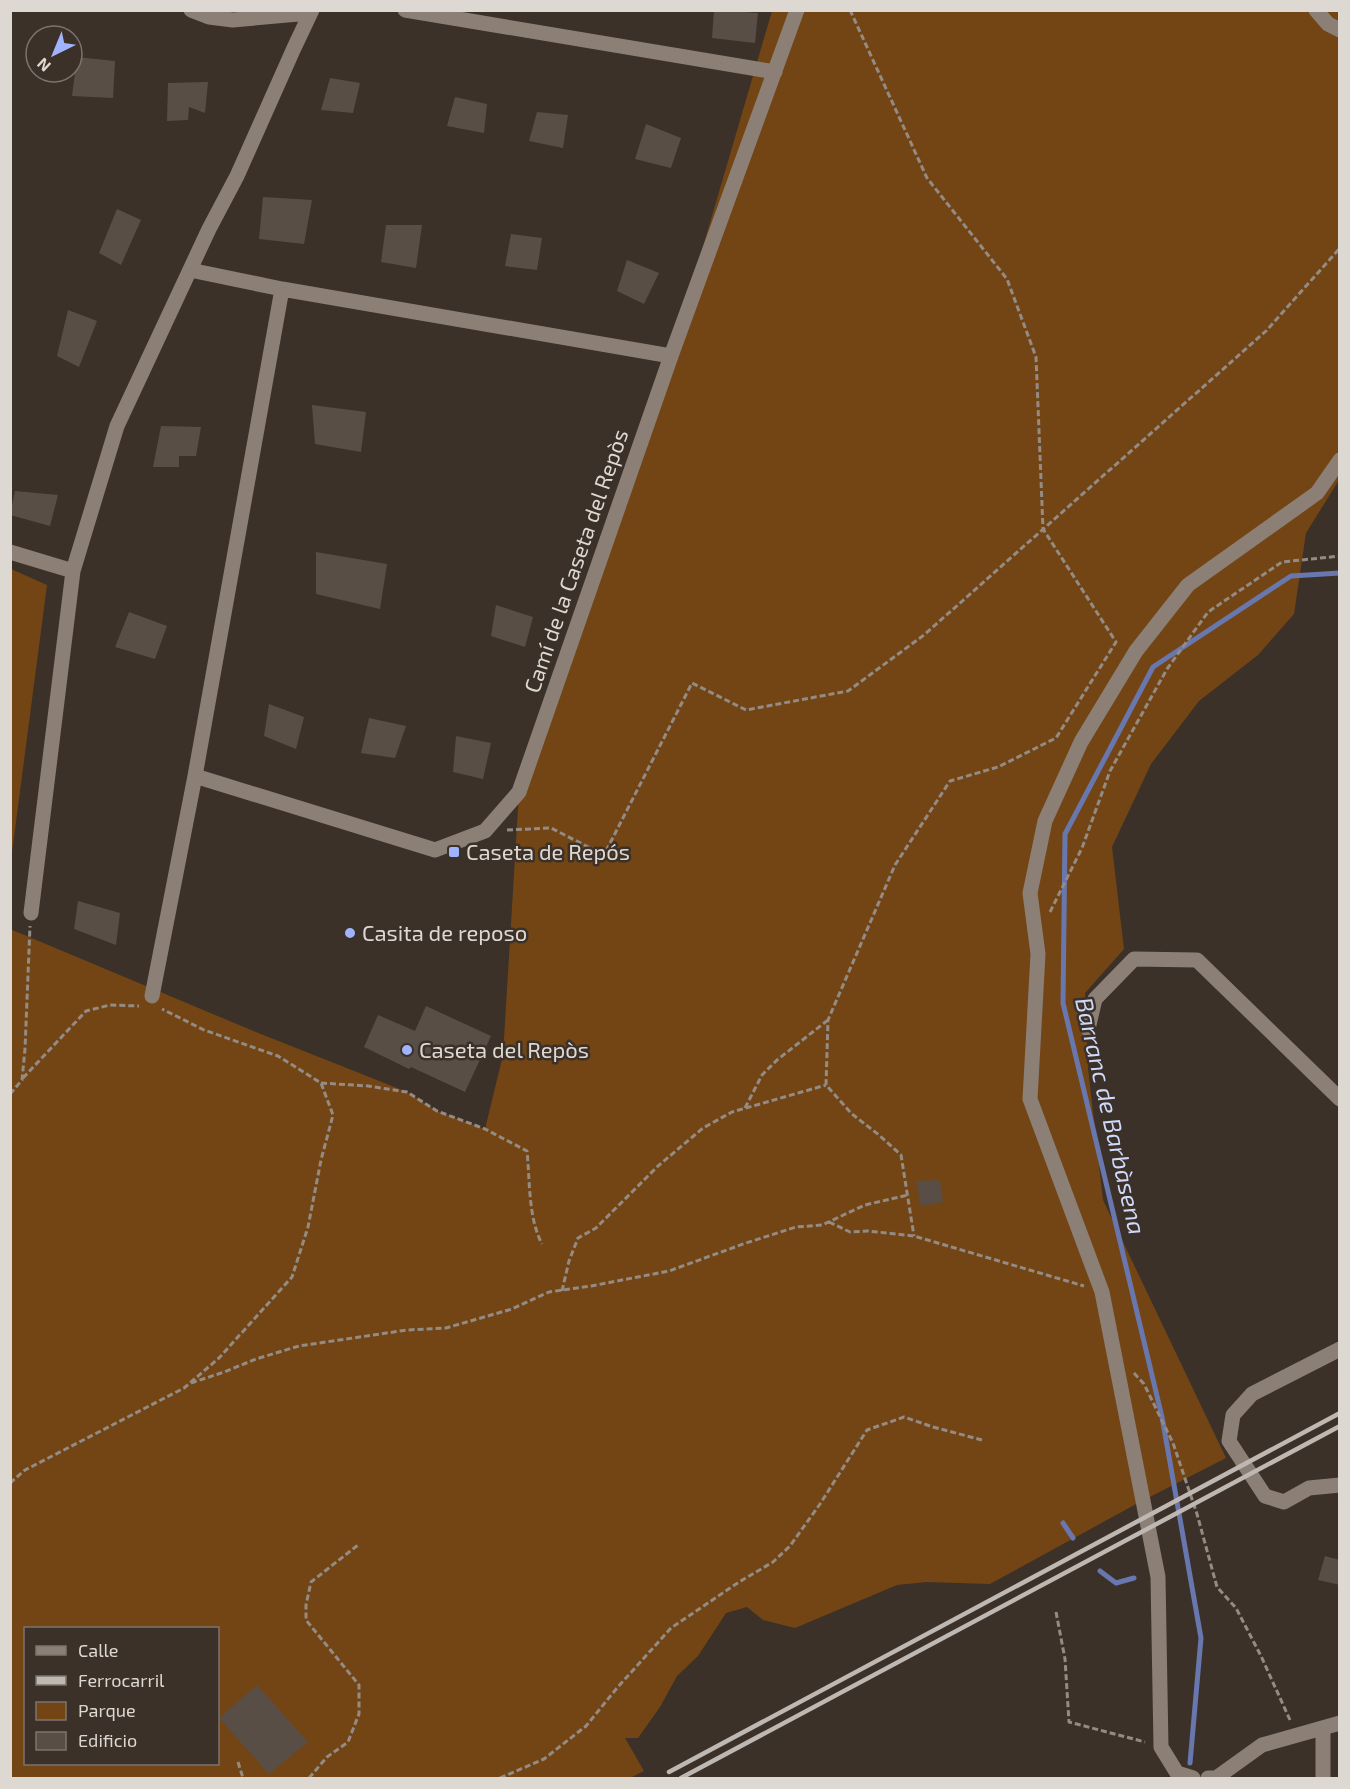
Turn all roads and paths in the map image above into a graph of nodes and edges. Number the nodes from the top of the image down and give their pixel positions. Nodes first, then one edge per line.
1 (191, 10) edge
2 (405, 10) edge
3 (797, 10) edge
4 (850, 10) edge
5 (1316, 10) edge
6 (311, 12) edge
7 (1340, 30) edge
8 (775, 72) junction
9 (1340, 248) edge
10 (190, 270) junction
11 (282, 289) junction
12 (671, 356) junction
13 (1340, 460) edge
14 (1043, 529) junction
15 (10, 552) edge
16 (1340, 556) edge
17 (73, 571) junction
18 (195, 776) junction
19 (485, 831) junction
20 (31, 913) joint
21 (1036, 941) junction
22 (154, 1001) junction
23 (828, 1020) junction
24 (1088, 1029) dead end
25 (22, 1080) junction
26 (321, 1083) junction
27 (826, 1085) junction
28 (10, 1094) edge
29 (1340, 1099) edge
30 (745, 1108) junction
31 (908, 1195) junction
32 (829, 1222) junction
33 (914, 1236) junction
34 (542, 1244) dead end
35 (562, 1291) junction
36 (1102, 1292) junction
37 (1340, 1349) edge
38 (1114, 1352) junction
39 (189, 1383) junction
40 (982, 1440) dead end
41 (10, 1483) edge
42 (1340, 1485) edge
43 (358, 1545) dead end
44 (1056, 1612) dead end
45 (1340, 1723) edge
46 (1323, 1729) junction
47 (1297, 1736) junction
48 (1161, 1746) junction
49 (238, 1762) dead end
50 (243, 1779) edge
51 (309, 1779) edge
52 (500, 1779) edge
53 (1192, 1779) edge
54 (1208, 1779) edge
55 (1323, 1779) edge

1 - 6 street
2 - 8 street
3 - 8 street, Camí de la Caseta del Repòs
4 - 14 path
5 - 7 street
6 - 10 street
8 - 12 street, Camí de la Caseta del Repòs
9 - 14 path
10 - 11 street
10 - 17 street
11 - 12 street
11 - 18 street
12 - 19 street, Camí de la Caseta del Repòs
13 - 21 street
14 - 19 path
14 - 23 path
15 - 17 street
16 - 21 path
17 - 20 street
18 - 19 street, Camí de la Caseta del Repòs
18 - 22 street
20 - 25 path
21 - 36 street
22 - 25 path
22 - 26 path
23 - 27 path
23 - 30 path
24 - 29 street
25 - 28 path
26 - 34 path
26 - 39 path
27 - 30 path
27 - 31 path
30 - 35 path
31 - 32 path
31 - 33 path
32 - 33 path
32 - 35 path
33 - 36 path
35 - 39 path
36 - 38 street
37 - 42 street
38 - 47 path
38 - 48 street
39 - 41 path
40 - 52 path
43 - 51 path
44 - 48 path
45 - 46 street
46 - 47 street
46 - 55 street
47 - 54 street
48 - 53 street
49 - 50 path

